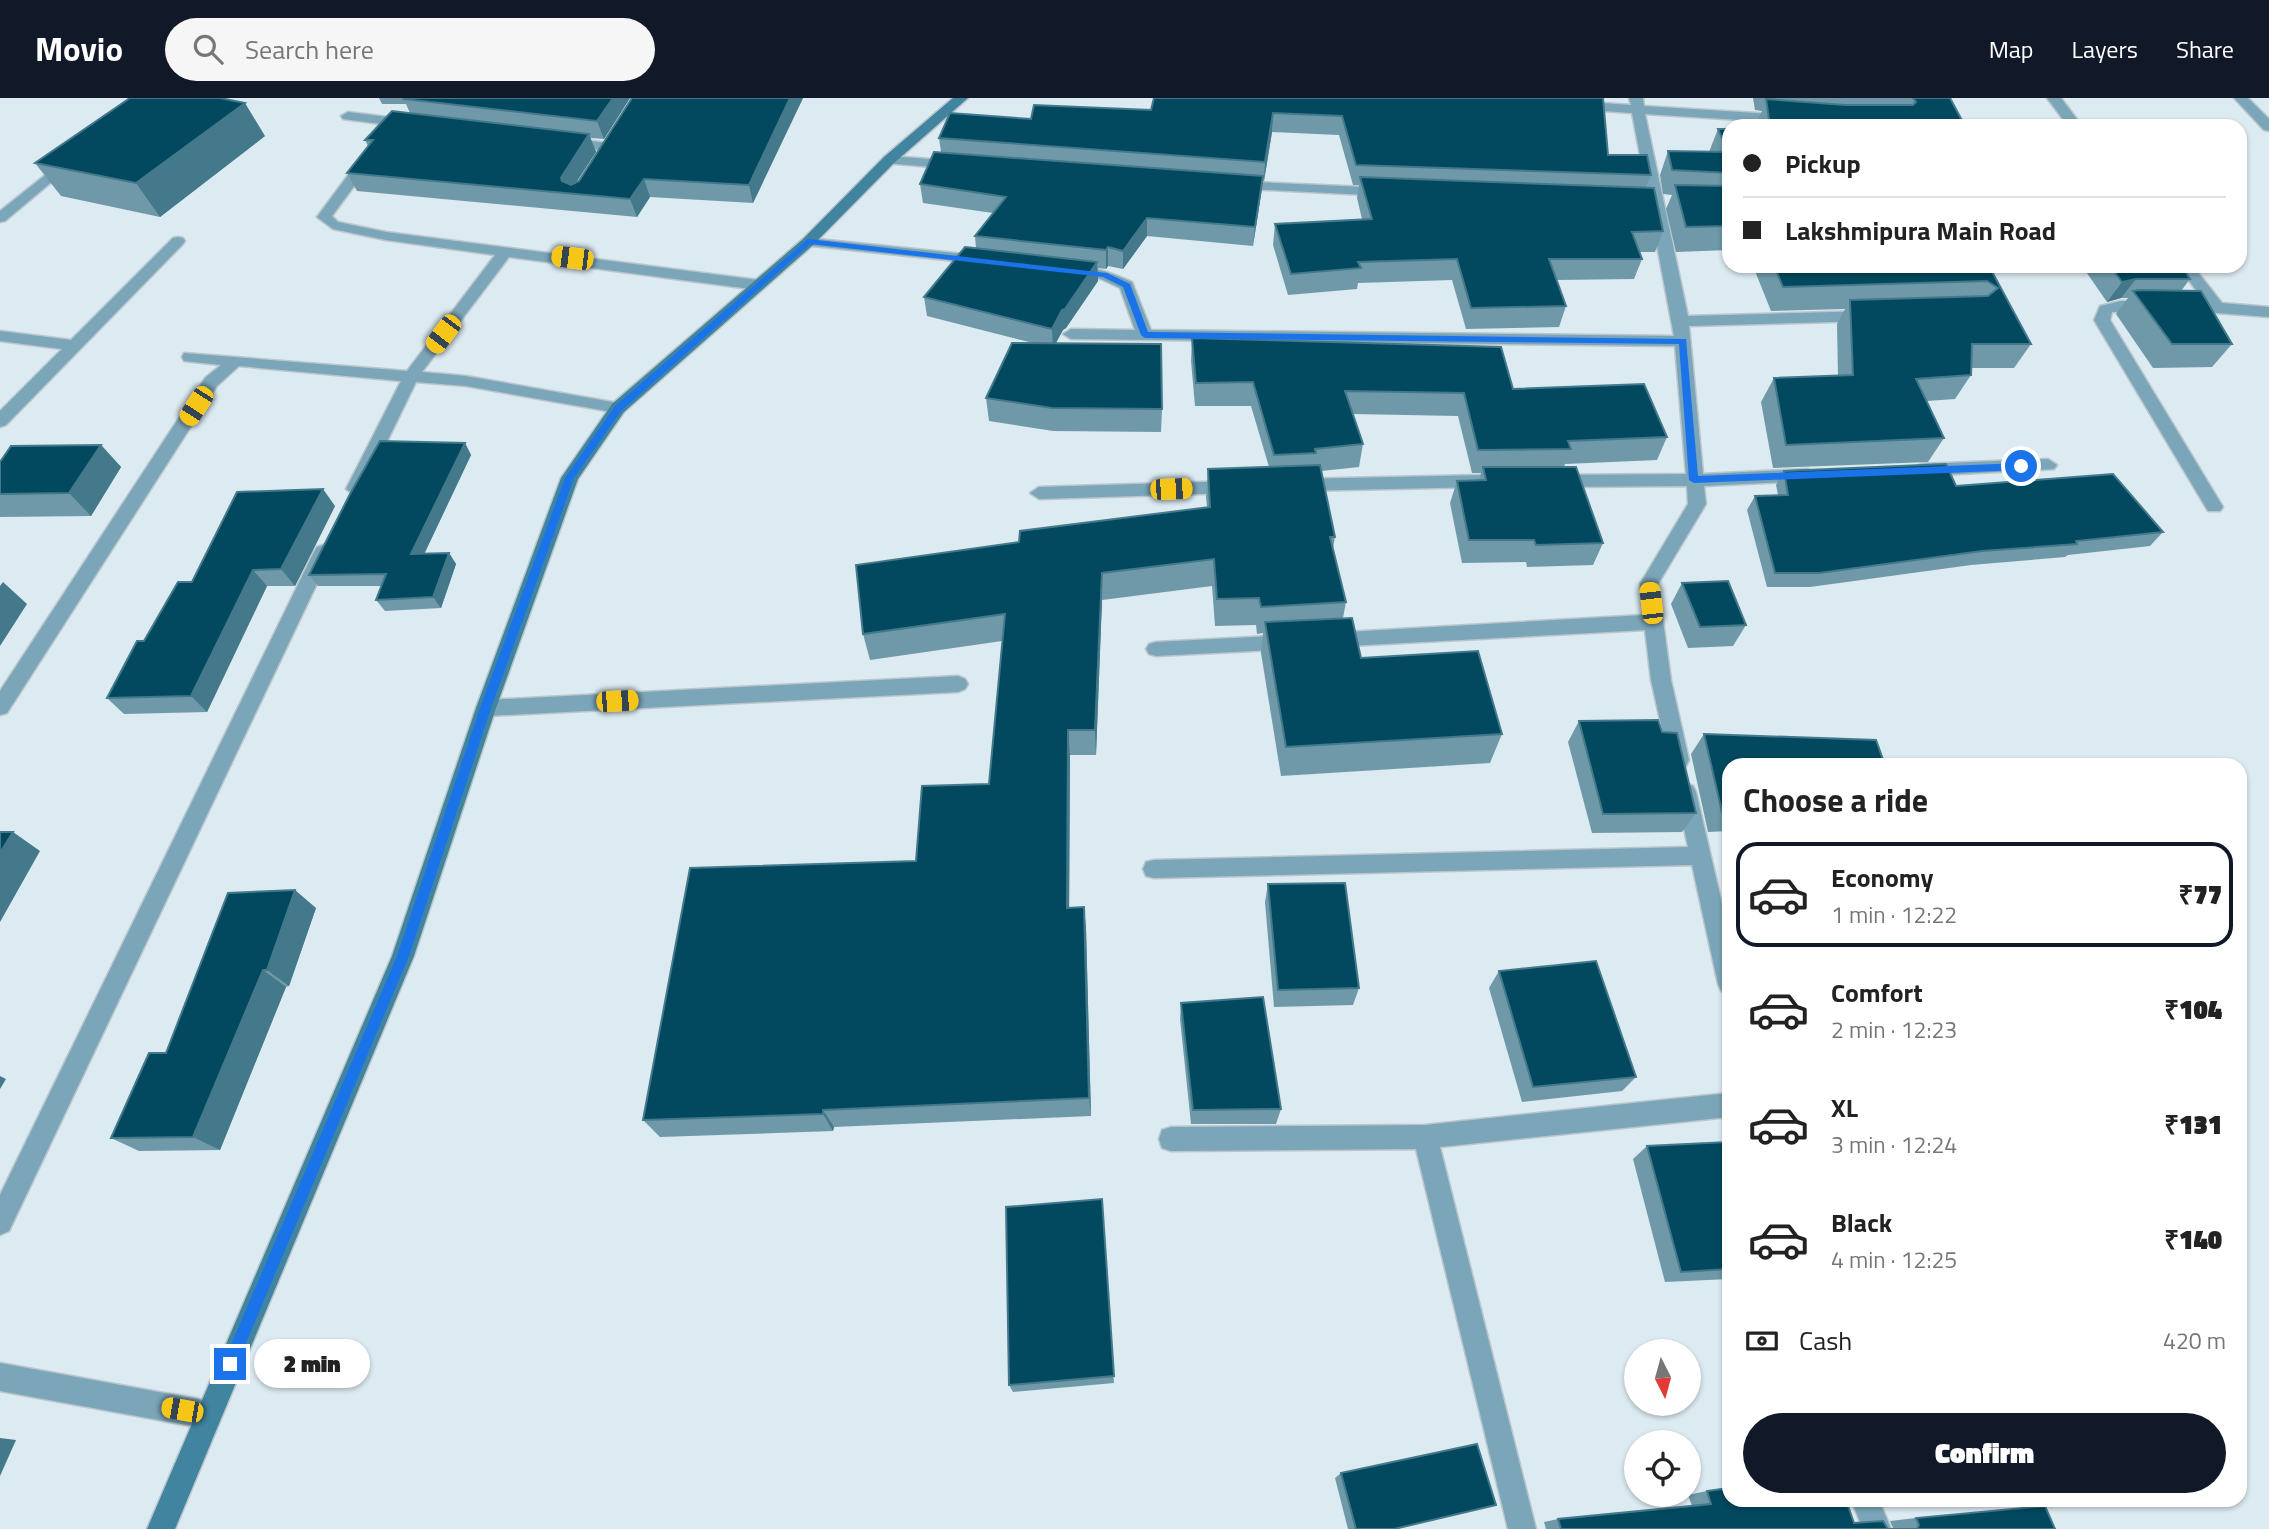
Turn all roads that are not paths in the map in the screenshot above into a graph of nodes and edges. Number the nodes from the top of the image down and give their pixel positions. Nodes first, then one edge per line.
1 (961, 98) edge
2 (2054, 98) edge
3 (2241, 98) edge
4 (1558, 103) edge
5 (1637, 103) edge
6 (348, 116) dead end
7 (1790, 119) edge
8 (2070, 119) edge
9 (430, 126) edge
10 (2269, 127) edge
11 (554, 141) edge
12 (609, 147) edge
13 (82, 150) edge
14 (890, 160) junction
15 (365, 162) edge
16 (970, 166) edge
17 (1214, 184) edge
18 (1408, 193) edge
19 (0, 218) edge
20 (178, 241) dead end
21 (808, 242) junction
22 (506, 250) junction
23 (998, 262) edge
24 (1049, 268) edge
25 (2190, 273) edge
26 (758, 285) junction
27 (2217, 307) junction
28 (2269, 312) edge
29 (1889, 315) edge
30 (1681, 321) junction
31 (1071, 334) dead end
32 (1145, 335) junction
33 (0, 336) edge
34 (1683, 341) junction
35 (75, 346) junction
36 (190, 357) dead end
37 (234, 362) junction
38 (411, 376) junction
39 (618, 408) junction
40 (0, 421) edge
41 (2048, 465) dead end
42 (1898, 471) edge
43 (1830, 474) edge
44 (1694, 480) junction
45 (1505, 481) edge
46 (1532, 481) edge
47 (1286, 486) edge
48 (1245, 487) edge
49 (1039, 493) dead end
50 (2214, 507) dead end
51 (343, 512) edge
52 (331, 536) edge
53 (1653, 622) junction
54 (1156, 649) dead end
55 (958, 684) dead end
56 (0, 707) edge
57 (486, 708) junction
58 (1700, 856) junction
59 (1154, 869) dead end
60 (1722, 953) edge
61 (1722, 1106) edge
62 (1426, 1137) junction
63 (1171, 1139) dead end
64 (0, 1222) edge
65 (0, 1377) edge
66 (208, 1415) junction
67 (1868, 1507) edge
68 (161, 1529) edge
69 (1522, 1529) edge
70 (1877, 1529) edge

1 - 14 main road
2 - 8 street
3 - 10 street
4 - 5 street
5 - 7 street
5 - 30 street
6 - 9 street
11 - 12 street
13 - 19 street
14 - 16 street
14 - 21 main road
15 - 22 street
17 - 18 street
20 - 35 street
21 - 23 street
21 - 26 main road
22 - 26 street
22 - 38 street
24 - 32 street
25 - 27 street
26 - 39 main road
27 - 28 street
27 - 50 street
29 - 30 street
30 - 34 street
31 - 32 street
32 - 34 street
33 - 35 street
34 - 44 street
35 - 40 street
36 - 37 street
37 - 38 street
37 - 56 street
38 - 39 street
38 - 51 street
39 - 57 main road
41 - 42 street
43 - 44 street
44 - 46 street
44 - 53 street
45 - 47 street
48 - 49 street
52 - 64 street
53 - 54 street
53 - 58 street
55 - 57 street
57 - 66 main road
58 - 59 street
58 - 60 street
61 - 62 street
62 - 63 street
62 - 69 street
65 - 66 street
66 - 68 main road
67 - 70 street

